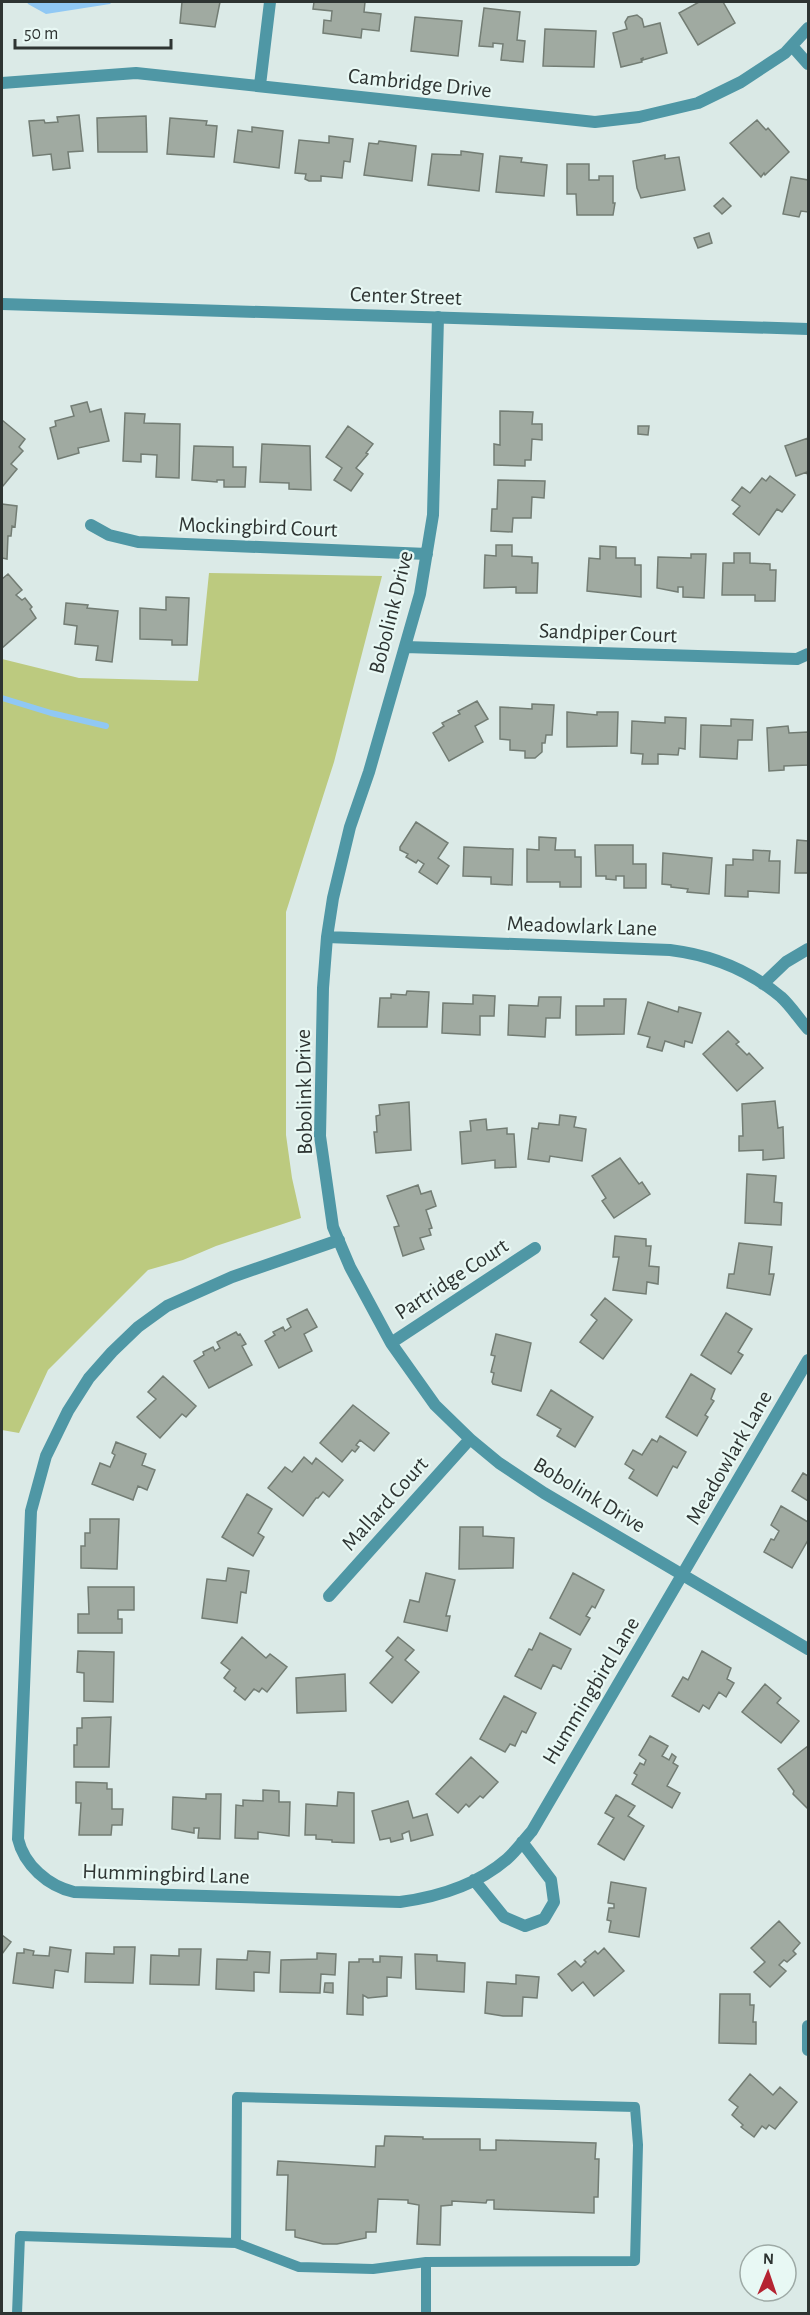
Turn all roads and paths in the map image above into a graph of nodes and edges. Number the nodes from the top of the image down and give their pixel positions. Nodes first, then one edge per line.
1 (270, 2) edge
2 (808, 28) edge
3 (792, 46) junction
4 (808, 64) edge
5 (2, 83) edge
6 (260, 85) junction
7 (2, 304) edge
8 (438, 317) junction
9 (808, 329) edge
10 (91, 525) dead end
11 (427, 554) junction
12 (405, 647) junction
13 (808, 654) edge
14 (327, 937) junction
15 (808, 949) edge
16 (763, 984) junction
17 (807, 1023) edge
18 (339, 1240) junction
19 (535, 1248) dead end
20 (391, 1343) junction
21 (808, 1360) edge
22 (470, 1439) junction
23 (683, 1575) junction
24 (329, 1596) dead end
25 (808, 1649) edge
26 (522, 1842) junction
27 (474, 1880) junction
28 (808, 2026) edge
29 (808, 2050) edge
30 (236, 2243) junction
31 (426, 2262) junction
32 (17, 2313) edge
33 (426, 2313) edge

1 - 6 street
2 - 3 street, Cambridge Drive
3 - 4 street
3 - 6 street, Cambridge Drive
5 - 6 street, Cambridge Drive
7 - 8 street, Center Street
8 - 9 street, Center Street
8 - 11 street, Bobolink Drive
10 - 11 street, Mockingbird Court
11 - 12 street, Bobolink Drive
12 - 13 street, Sandpiper Court
12 - 14 street, Bobolink Drive
14 - 16 street, Meadowlark Lane
14 - 18 street, Bobolink Drive
15 - 16 street
16 - 17 street, Meadowlark Lane
18 - 20 street, Bobolink Drive
18 - 27 street, Hummingbird Lane
19 - 20 street, Partridge Court
20 - 22 street, Bobolink Drive
21 - 23 street, Meadowlark Lane
22 - 23 street, Bobolink Drive
22 - 24 street, Mallard Court
23 - 25 street, Bobolink Drive
23 - 26 street, Hummingbird Lane
26 - 27 street, Hummingbird Lane
26 - 27 street
28 - 29 street
30 - 31 lane
30 - 31 lane
30 - 32 lane
31 - 33 lane

